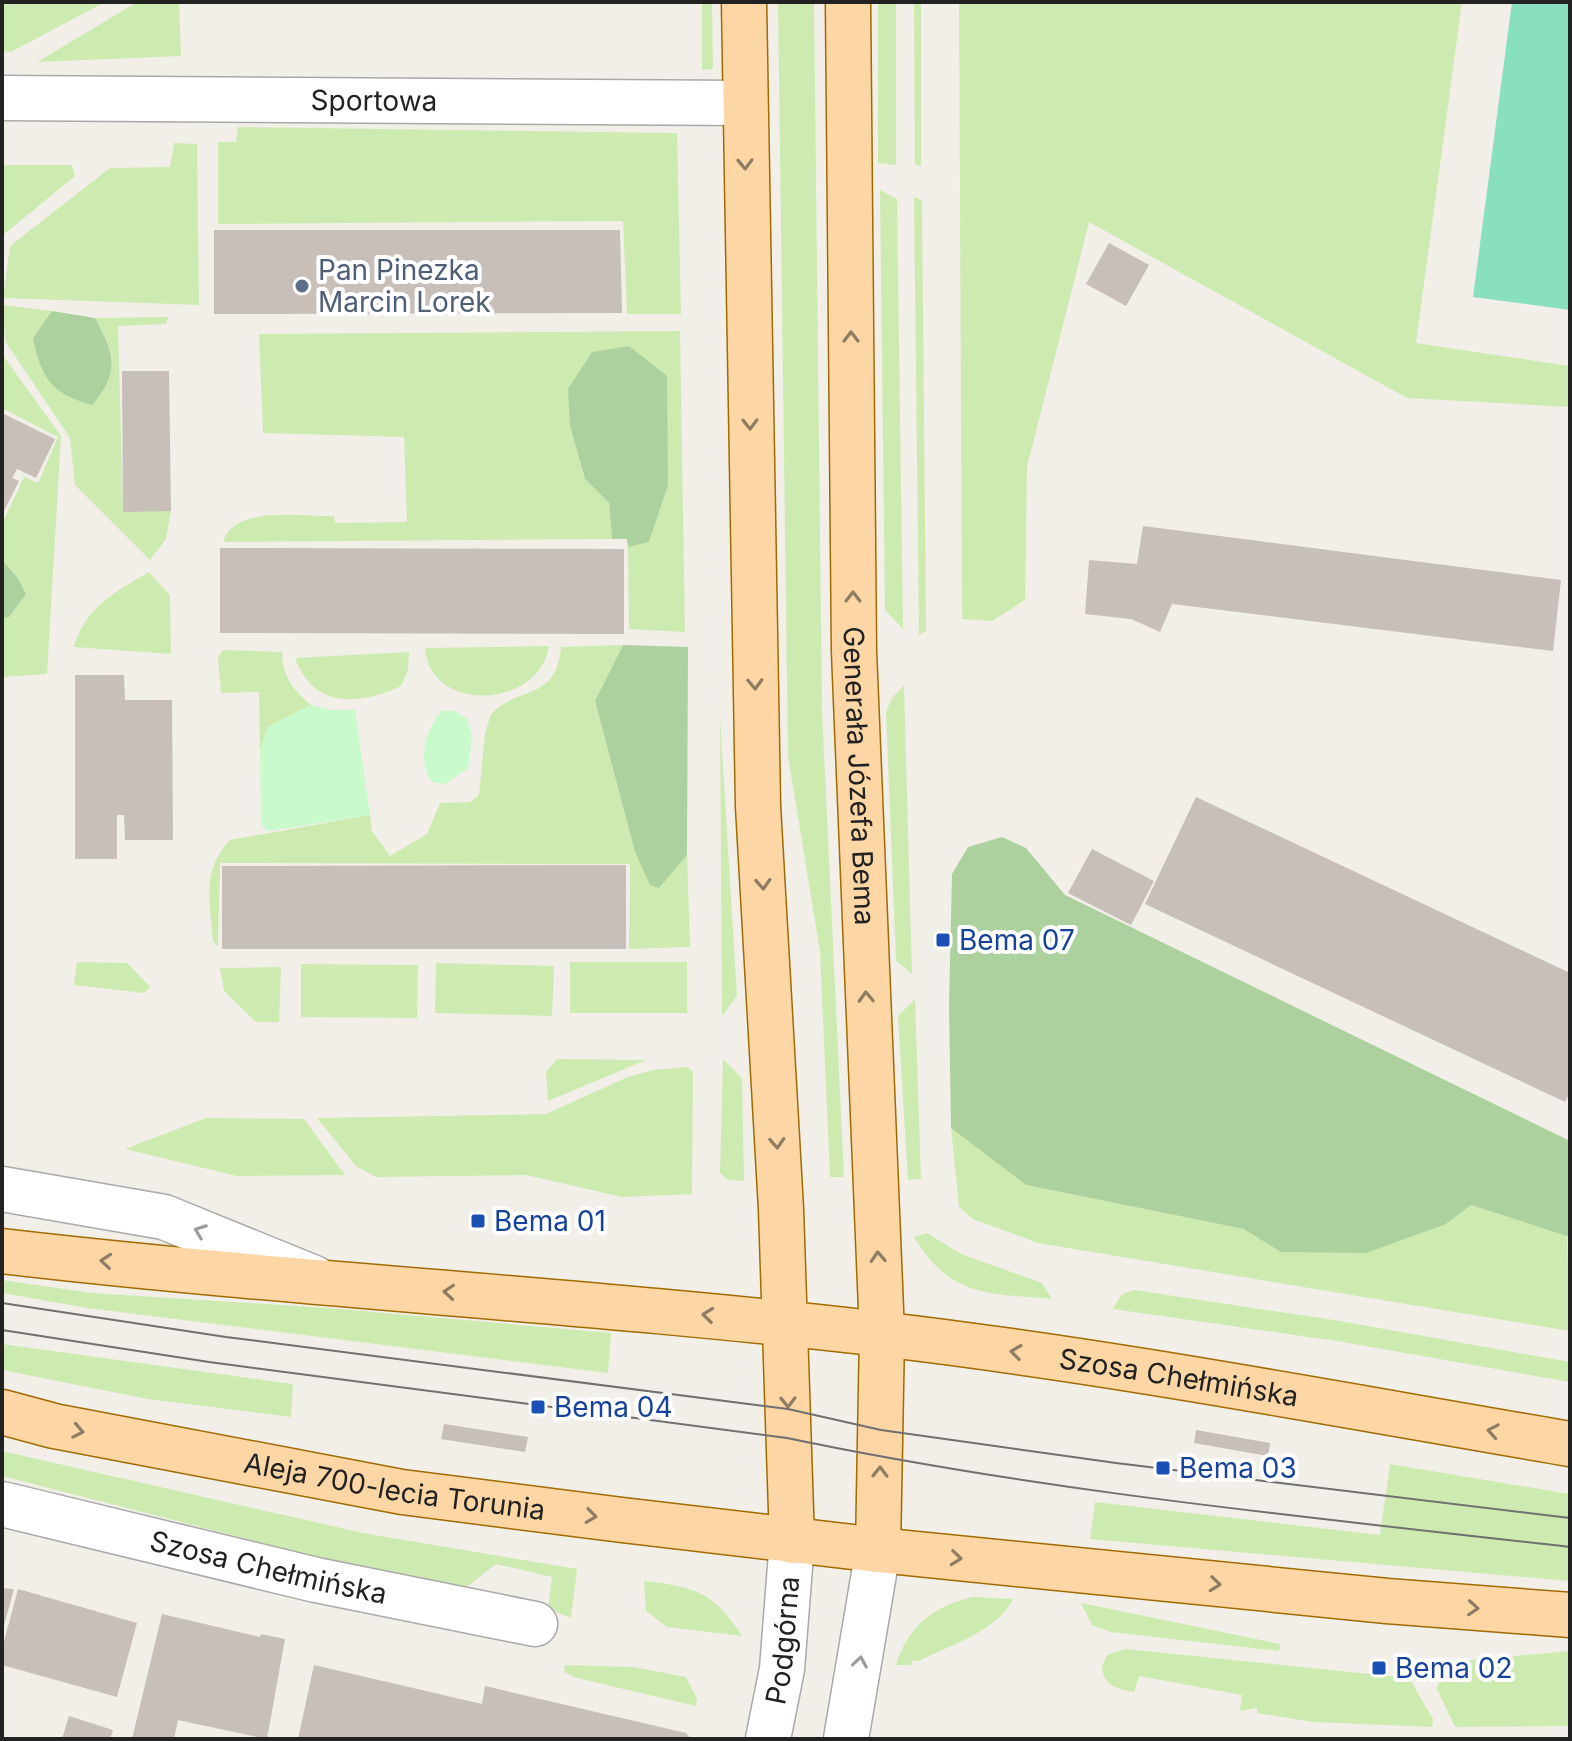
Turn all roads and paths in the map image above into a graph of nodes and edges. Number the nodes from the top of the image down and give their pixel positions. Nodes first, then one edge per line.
1 (744, 2) edge
2 (848, 2) edge
3 (2, 98) edge
4 (744, 103) junction
5 (2, 1189) edge
6 (2, 1251) edge
7 (323, 1282) junction
8 (785, 1324) junction
9 (882, 1334) junction
10 (2, 1412) edge
11 (1570, 1444) edge
12 (2, 1504) edge
13 (792, 1541) junction
14 (878, 1550) junction
15 (1570, 1615) edge
16 (535, 1624) dead end
17 (768, 1739) edge
18 (846, 1739) edge

1 - 4 main road
9 -> 2 main road, Generała Józefa Bema
3 - 4 street, Sportowa
4 -> 8 main road
7 -> 5 street
7 -> 6 main road
8 -> 7 main road
8 - 9 main road, Szosa Chełmińska
8 -> 13 main road
11 -> 9 main road, Szosa Chełmińska
14 -> 9 main road, Generała Józefa Bema
10 -> 13 main road, Aleja 700-lecia Torunia
12 - 16 street, Szosa Chełmińska
13 - 14 main road
13 - 17 street, Podgórna
14 -> 15 main road
18 -> 14 street

